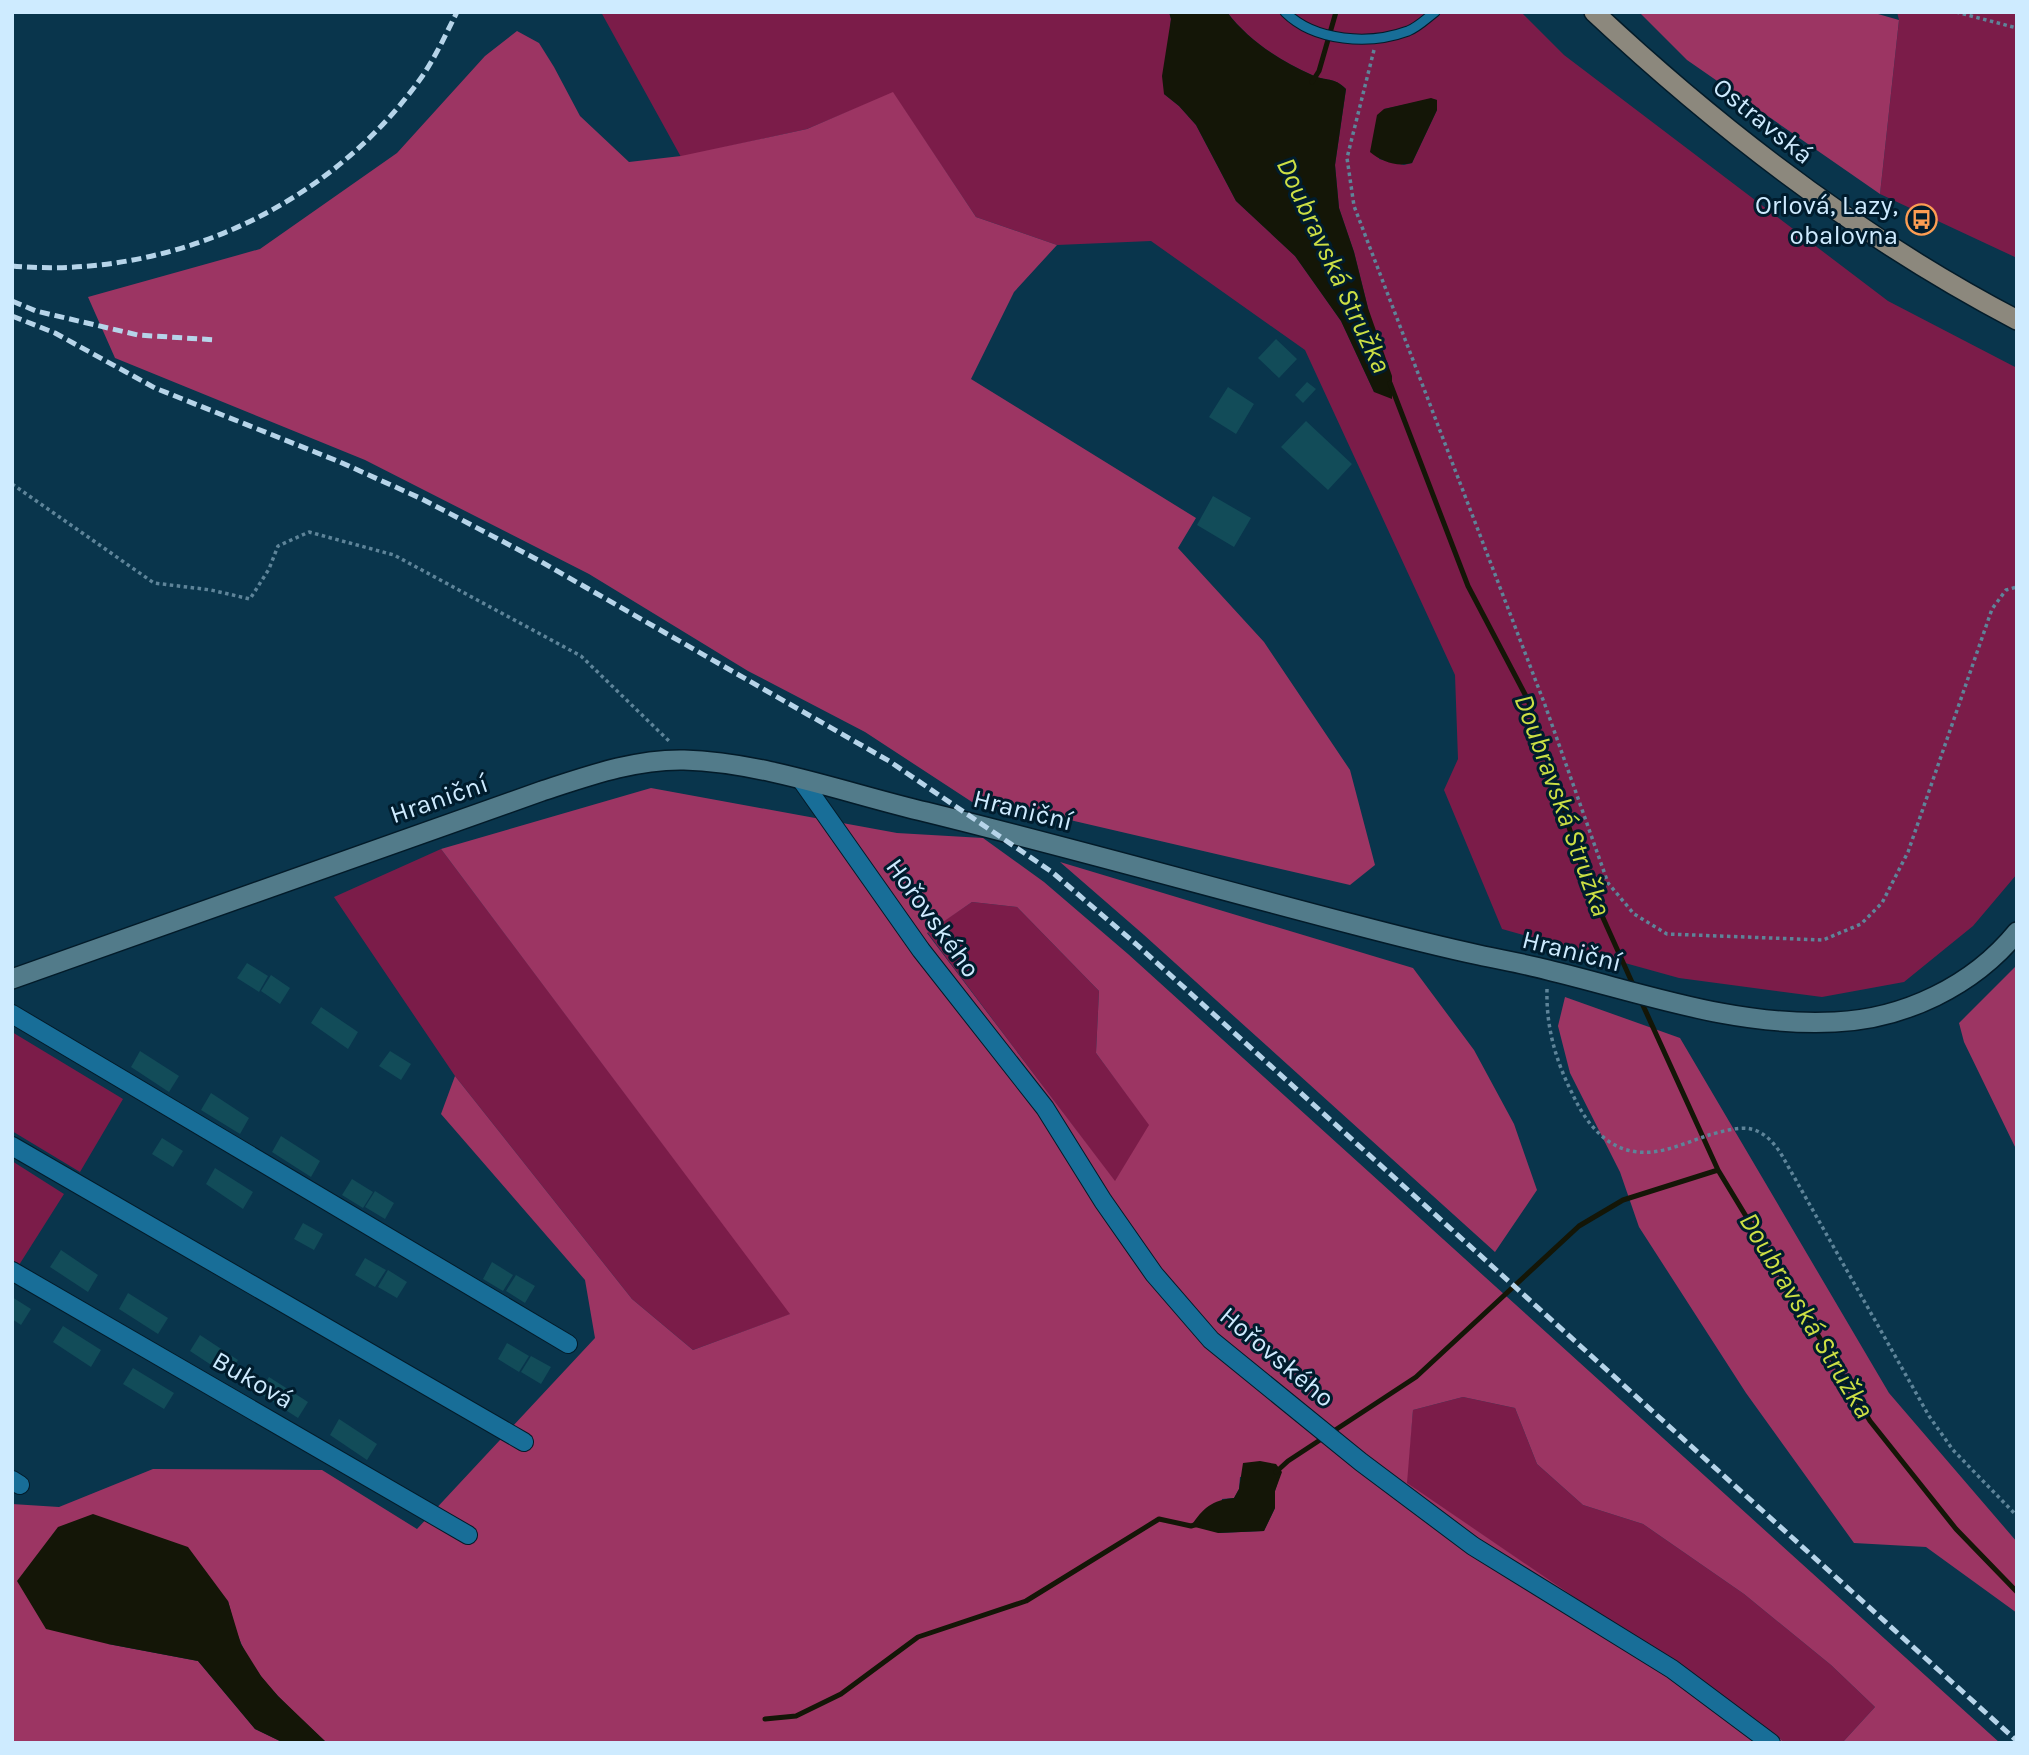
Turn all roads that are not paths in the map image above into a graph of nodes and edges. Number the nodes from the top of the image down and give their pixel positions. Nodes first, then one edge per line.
1 (1285, 12) edge
2 (1435, 12) edge
3 (1594, 12) edge
4 (2017, 320) edge
5 (802, 781) junction
6 (2017, 932) edge
7 (12, 979) edge
8 (12, 1014) edge
9 (12, 1146) edge
10 (12, 1271) edge
11 (568, 1344) dead end
12 (524, 1442) dead end
13 (468, 1535) dead end
14 (1771, 1743) edge

1 - 2 lane
3 - 4 main road, Ostravská
5 - 6 main road, Hraniční
5 - 7 main road, Hraniční
5 - 14 street, Hořovského
8 - 11 street
9 - 12 street
10 - 13 street, Buková

